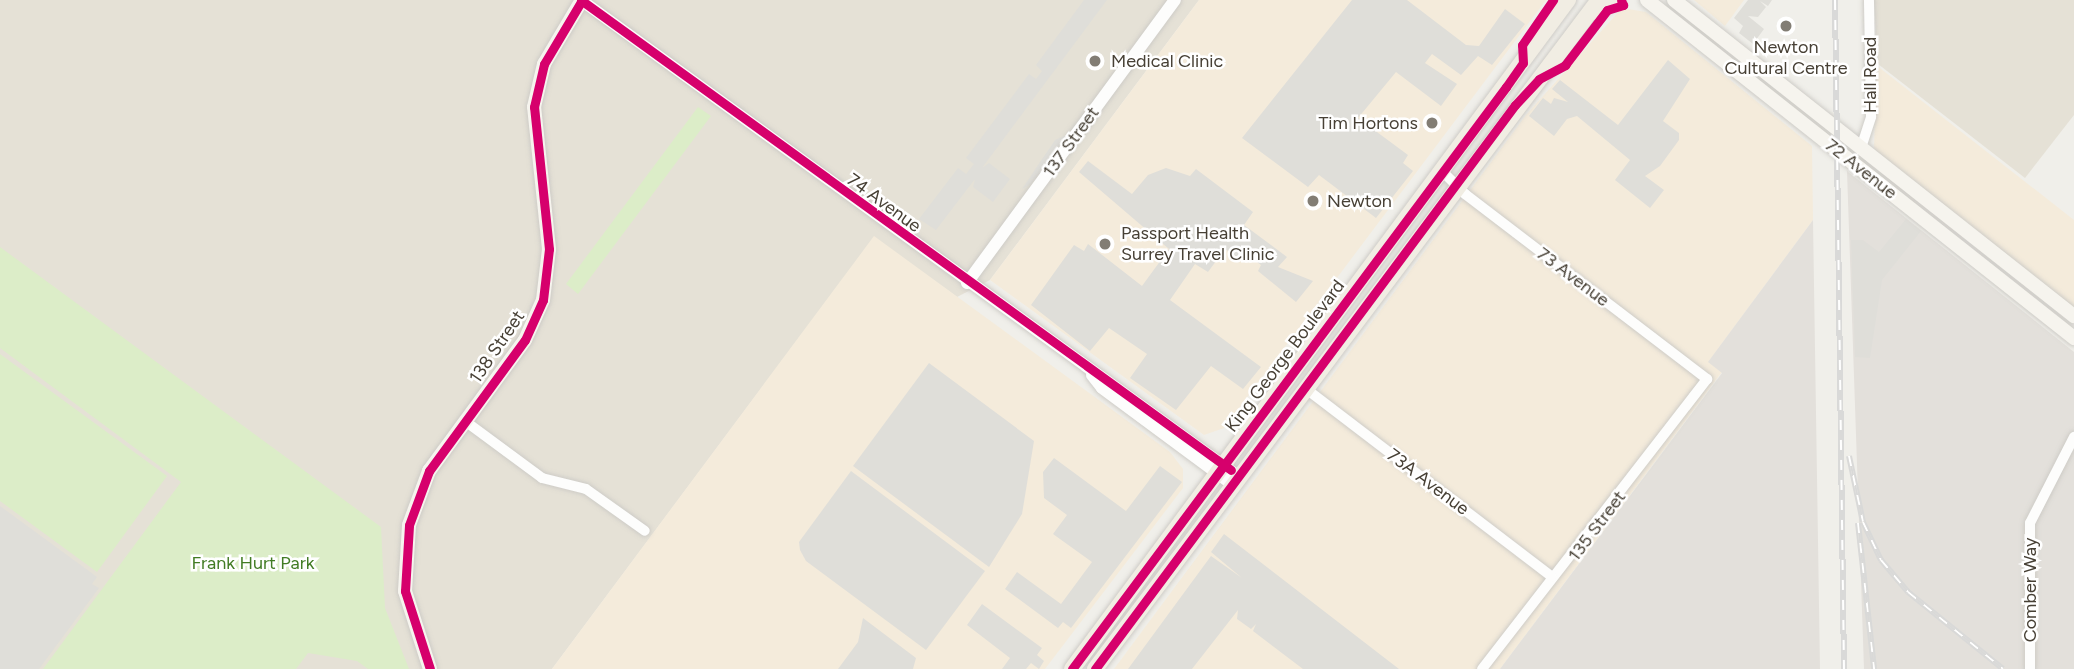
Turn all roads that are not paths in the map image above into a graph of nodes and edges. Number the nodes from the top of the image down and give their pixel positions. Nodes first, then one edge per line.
1 (581, 0) edge
2 (1175, 0) edge
3 (1599, 0) edge
4 (1616, 0) edge
5 (1647, 0) edge
6 (1674, 0) edge
7 (1870, 0) edge
8 (1566, 2) edge
9 (1587, 16) junction
10 (1861, 148) junction
11 (1442, 171) junction
12 (1456, 185) junction
13 (1364, 276) junction
14 (967, 284) junction
15 (2074, 316) edge
16 (2074, 338) edge
17 (1707, 379) joint
18 (1305, 388) junction
19 (465, 421) junction
20 (2074, 437) edge
21 (1221, 469) junction
22 (1236, 481) junction
23 (645, 531) dead end
24 (1552, 576) junction
25 (429, 664) edge
26 (443, 669) edge
27 (1072, 669) edge
28 (1095, 669) edge
29 (1482, 669) edge
30 (2030, 669) edge

1 - 14 street, 74 Avenue
1 - 19 main road, 138 Street
2 - 14 street, 137 Street
3 - 9 main road, King George Boulevard
4 - 9 main road
5 - 16 main road, 72 Avenue
6 - 10 main road, 72 Avenue
7 - 10 street, Hall Road
8 - 11 main road, King George Boulevard
9 - 12 main road, King George Boulevard
10 - 15 main road, 72 Avenue
11 - 12 street, 73 Avenue
11 - 13 main road, King George Boulevard
12 - 17 street, 73 Avenue
12 - 18 main road, King George Boulevard
13 - 18 main road
13 - 21 main road, King George Boulevard
14 - 21 street, 74 Avenue
17 - 24 street, 135 Street
18 - 22 main road, King George Boulevard
18 - 24 street, 73A Avenue
19 - 23 street
19 - 25 main road, 138 Street
20 - 30 street, Comber Way
21 - 22 street, 74 Avenue
21 - 27 main road, King George Boulevard
22 - 28 main road, King George Boulevard
24 - 29 street, 135 Street
25 - 26 main road

